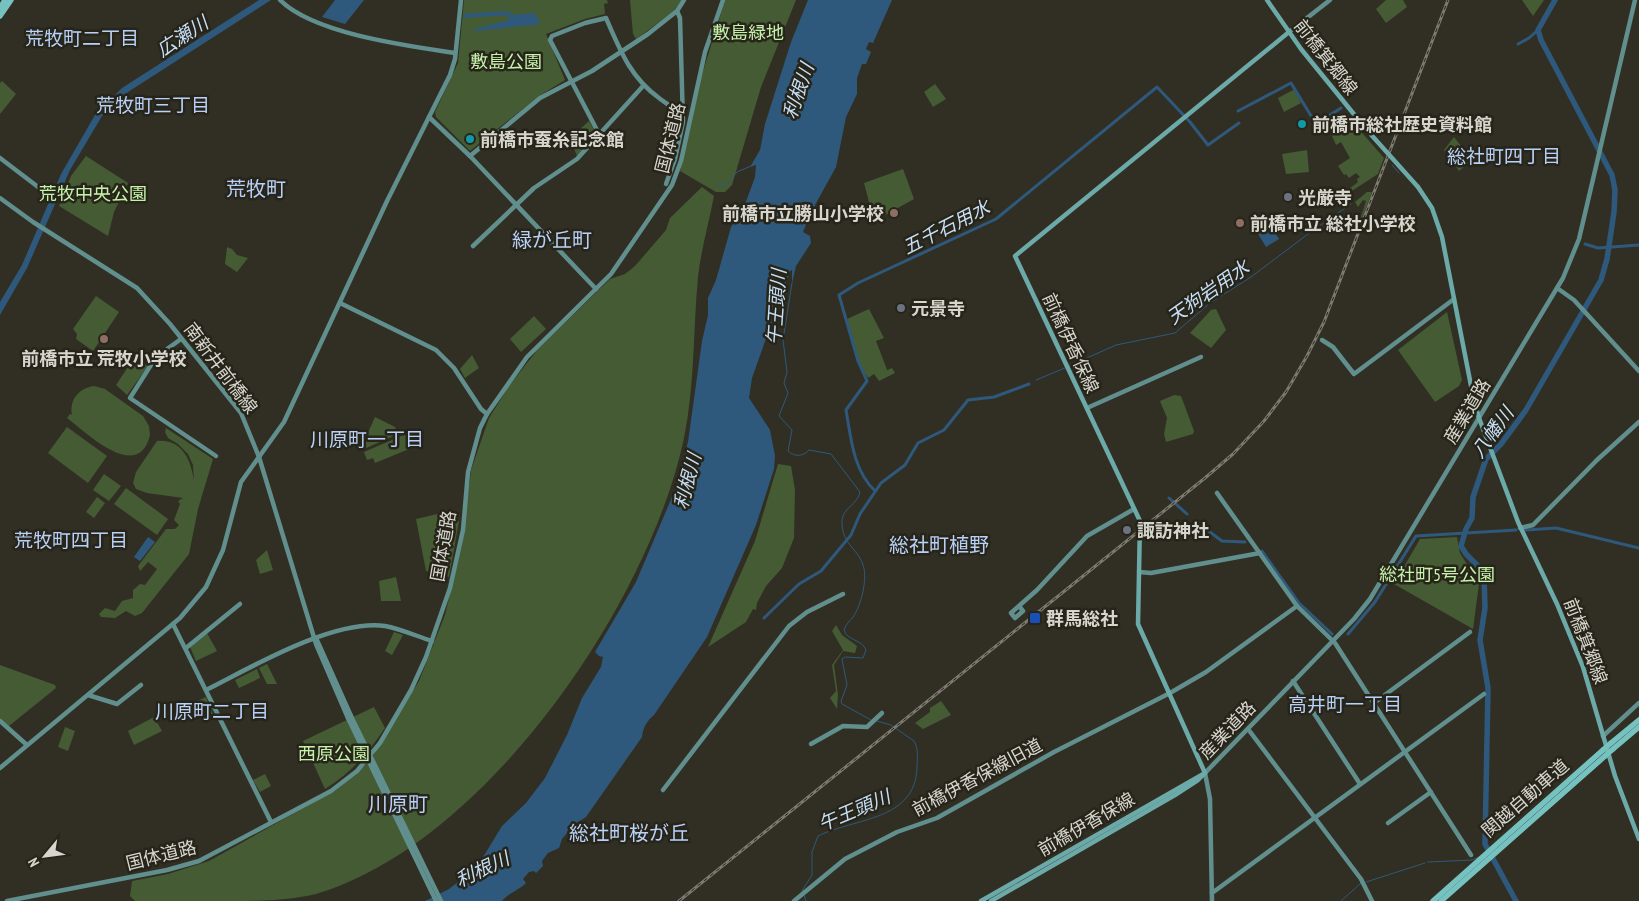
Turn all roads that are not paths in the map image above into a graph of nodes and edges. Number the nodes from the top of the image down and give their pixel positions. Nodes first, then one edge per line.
1 (6, 0) edge
2 (11, 0) edge
3 (280, 0) edge
4 (461, 0) edge
5 (684, 0) edge
6 (722, 0) edge
7 (1267, 0) edge
8 (1330, 0) edge
9 (1635, 0) edge
10 (0, 8) edge
11 (678, 12) junction
12 (0, 16) edge
13 (1289, 32) junction
14 (620, 52) junction
15 (455, 53) junction
16 (570, 81) junction
17 (644, 85) junction
18 (683, 110) junction
19 (429, 117) junction
20 (599, 134) junction
21 (470, 156) junction
22 (0, 158) edge
23 (666, 184) dead end
24 (532, 190) junction
25 (46, 193) dead end
26 (0, 198) edge
27 (516, 205) junction
28 (473, 246) dead end
29 (1557, 288) junction
30 (596, 289) junction
31 (1454, 299) junction
32 (340, 303) junction
33 (181, 339) junction
34 (1322, 340) dead end
35 (1201, 357) dead end
36 (1639, 371) edge
37 (1087, 408) junction
38 (486, 414) junction
39 (1479, 418) junction
40 (1639, 422) edge
41 (216, 456) dead end
42 (259, 457) junction
43 (1217, 493) dead end
44 (1134, 509) junction
45 (1520, 528) junction
46 (1260, 553) junction
47 (1139, 572) junction
48 (843, 594) dead end
49 (240, 604) dead end
50 (1297, 606) junction
51 (1011, 612) dead end
52 (173, 624) junction
53 (1470, 632) dead end
54 (315, 637) junction
55 (1333, 641) junction
56 (432, 642) junction
57 (186, 648) junction
58 (1293, 682) junction
59 (141, 685) dead end
60 (206, 690) junction
61 (1170, 693) junction
62 (1484, 694) dead end
63 (88, 695) junction
64 (1374, 703) junction
65 (1639, 703) edge
66 (882, 713) dead end
67 (350, 717) junction
68 (1639, 720) edge
69 (0, 721) edge
70 (1639, 727) edge
71 (1248, 728) junction
72 (1603, 736) junction
73 (811, 744) dead end
74 (27, 745) junction
75 (1612, 746) junction
76 (1404, 751) junction
77 (1604, 752) junction
78 (0, 768) edge
79 (1205, 773) junction
80 (1360, 784) junction
81 (663, 790) dead end
82 (1431, 792) junction
83 (1315, 818) junction
84 (271, 822) junction
85 (1388, 823) dead end
86 (1639, 838) edge
87 (1471, 855) dead end
88 (1212, 893) junction
89 (7, 901) edge
90 (436, 901) edge
91 (441, 901) edge
92 (794, 901) edge
93 (981, 901) edge
94 (991, 901) edge
95 (1212, 901) edge
96 (1372, 901) edge
97 (1433, 901) edge
98 (1441, 901) edge

1 - 10 highway
2 - 12 highway
3 - 15 street
4 - 15 street
5 - 11 street
6 - 30 street, 国体道路
7 - 13 main road, 前橋箕郷線
8 - 13 street
9 - 29 street, 産業道路
11 - 14 street
11 - 18 street
13 - 31 main road, 前橋箕郷線, bridge
13 - 37 main road, 前橋伊香保線
14 - 16 street
14 - 16 street
14 - 17 street
15 - 19 street
16 - 20 street
16 - 21 street
17 - 18 street
17 - 20 street
17 - 24 street
18 - 23 street
19 - 21 street
19 - 32 street
20 - 24 street
21 - 27 street
22 - 25 street
24 - 27 street
26 - 33 street, 南新井前橋線
27 - 28 street
27 - 30 street
29 - 36 street
29 - 39 street, 産業道路
30 - 38 street, 国体道路
31 - 34 street
31 - 39 main road
32 - 38 street
32 - 42 street
33 - 41 street
33 - 42 street, 南新井前橋線
35 - 37 street
37 - 44 main road, 前橋伊香保線
38 - 56 street, 国体道路
39 - 45 main road, 前橋箕郷線
39 - 55 street, 産業道路
40 - 45 street
42 - 52 street
42 - 54 street, 南新井前橋線
43 - 46 street
44 - 47 main road, 前橋伊香保線
44 - 51 street
45 - 72 main road, 前橋箕郷線
46 - 47 street
46 - 50 street
47 - 61 main road, 前橋伊香保線
48 - 81 street
49 - 57 street
50 - 55 street
50 - 61 street, 前橋伊香保線旧道
52 - 57 street
52 - 63 street
53 - 64 street
54 - 56 street
54 - 60 street
54 - 67 street, 南新井前橋線
55 - 58 street, 産業道路
55 - 64 street
56 - 84 street, 国体道路
57 - 60 street
58 - 71 street, 産業道路
58 - 80 street
59 - 63 street
60 - 84 street
61 - 79 main road, 前橋伊香保線
61 - 92 street, 前橋伊香保線旧道
62 - 76 street
63 - 74 street
64 - 76 street
65 - 72 street
66 - 73 street
67 - 90 street, 南新井前橋線, bridge
67 - 91 street, 南新井前橋線, bridge
68 - 75 highway, 関越自動車道
69 - 74 street
70 - 75 highway, 関越自動車道
71 - 79 street, 産業道路
71 - 83 street
72 - 86 main road, 前橋箕郷線
74 - 78 street
75 - 77 highway, 関越自動車道, bridge
76 - 80 street
76 - 82 street
77 - 97 highway, 関越自動車道
77 - 98 highway, 関越自動車道
79 - 88 street
79 - 93 main road, 前橋伊香保線
79 - 94 main road, 前橋伊香保線
80 - 83 street
82 - 85 street
82 - 87 street
83 - 88 street
83 - 96 street
84 - 89 street, 国体道路
88 - 95 street

